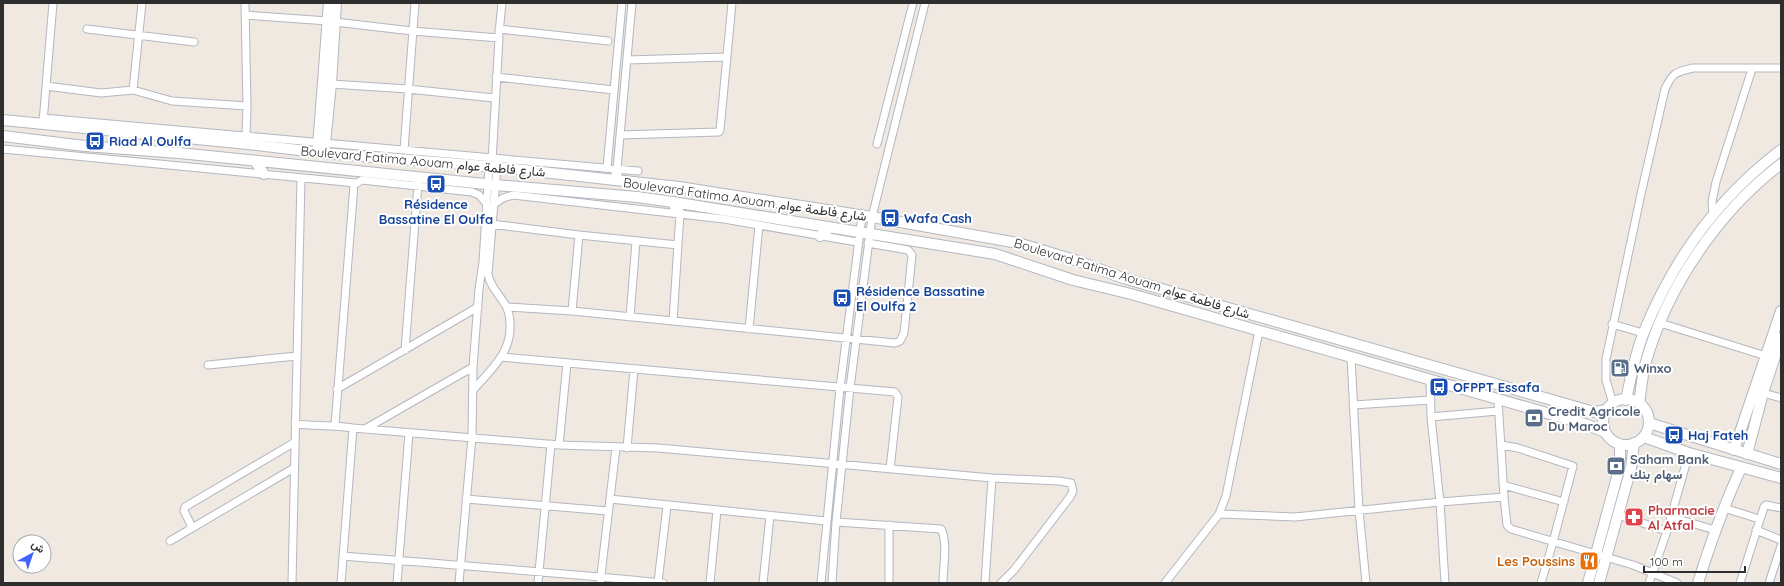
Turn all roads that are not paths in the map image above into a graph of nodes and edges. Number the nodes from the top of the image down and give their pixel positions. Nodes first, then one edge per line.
1 (53, 3) edge
2 (142, 3) edge
3 (245, 3) edge
4 (329, 3) edge
5 (336, 3) edge
6 (415, 3) edge
7 (502, 3) edge
8 (622, 3) edge
9 (632, 3) edge
10 (732, 3) edge
11 (913, 3) edge
12 (925, 3) edge
13 (245, 14) junction
14 (331, 22) junction
15 (87, 29) dead end
16 (499, 29) junction
17 (412, 31) junction
18 (139, 35) junction
19 (499, 38) junction
20 (194, 42) dead end
21 (608, 42) dead end
22 (726, 57) junction
23 (627, 60) junction
24 (1781, 68) edge
25 (1752, 69) junction
26 (896, 72) junction
27 (907, 74) junction
28 (496, 78) junction
29 (331, 84) junction
30 (46, 86) junction
31 (408, 89) junction
32 (133, 90) junction
33 (614, 90) junction
34 (494, 98) junction
35 (247, 106) junction
36 (3, 120) edge
37 (43, 121) junction
38 (620, 135) junction
39 (3, 136) edge
40 (246, 136) junction
41 (877, 144) dead end
42 (321, 148) junction
43 (3, 149) edge
44 (404, 150) junction
45 (1781, 150) edge
46 (255, 161) junction
47 (1781, 164) edge
48 (492, 165) junction
49 (638, 171) dead end
50 (614, 172) junction
51 (264, 174) junction
52 (301, 178) junction
53 (418, 182) junction
54 (356, 183) junction
55 (491, 185) junction
56 (673, 202) junction
57 (490, 205) junction
58 (680, 214) junction
59 (1713, 214) junction
60 (867, 217) junction
61 (491, 224) junction
62 (759, 225) junction
63 (829, 227) junction
64 (579, 236) junction
65 (820, 236) junction
66 (864, 238) junction
67 (636, 241) junction
68 (678, 245) junction
69 (478, 307) junction
70 (507, 307) junction
71 (572, 311) junction
72 (1781, 311) edge
73 (630, 317) junction
74 (673, 321) junction
75 (1660, 323) junction
76 (1612, 324) junction
77 (749, 329) junction
78 (1259, 331) junction
79 (1643, 333) junction
80 (846, 337) junction
81 (856, 338) junction
82 (1781, 338) edge
83 (405, 350) junction
84 (297, 356) junction
85 (501, 357) junction
86 (1351, 357) junction
87 (1774, 360) edge
88 (566, 363) junction
89 (208, 364) dead end
90 (473, 367) junction
91 (634, 369) junction
92 (1430, 380) junction
93 (840, 388) junction
94 (850, 388) junction
95 (337, 389) junction
96 (473, 390) junction
97 (1763, 392) junction
98 (1781, 398) edge
99 (1431, 400) junction
100 (1498, 400) junction
101 (1626, 400) junction
102 (1639, 404) junction
103 (1353, 405) junction
104 (1610, 407) junction
105 (1498, 411) junction
106 (1431, 417) junction
107 (1649, 423) junction
108 (295, 424) junction
109 (335, 425) junction
110 (353, 428) junction
111 (365, 429) junction
112 (1605, 432) junction
113 (409, 433) junction
114 (472, 437) junction
115 (1644, 437) junction
116 (295, 442) junction
117 (1634, 443) junction
118 (555, 444) junction
119 (1620, 444) junction
120 (1500, 445) junction
121 (616, 448) junction
122 (627, 448) junction
123 (1734, 450) junction
124 (1689, 453) junction
125 (1747, 454) junction
126 (832, 463) junction
127 (843, 464) junction
128 (1781, 464) edge
129 (1737, 467) junction
130 (294, 468) junction
131 (890, 469) junction
132 (992, 478) junction
133 (1781, 478) edge
134 (1503, 485) junction
135 (1504, 497) junction
136 (466, 499) junction
137 (610, 499) junction
138 (1440, 502) junction
139 (1564, 502) junction
140 (545, 505) junction
141 (667, 506) junction
142 (1724, 508) junction
143 (1781, 508) edge
144 (718, 510) junction
145 (1359, 510) junction
146 (608, 511) junction
147 (1219, 514) junction
148 (1618, 515) junction
149 (770, 516) junction
150 (1671, 517) junction
151 (1759, 519) junction
152 (826, 521) junction
153 (836, 522) junction
154 (889, 525) junction
155 (192, 527) junction
156 (1715, 530) junction
157 (1756, 530) junction
158 (1667, 531) junction
159 (1781, 540) edge
160 (170, 541) dead end
161 (1553, 542) junction
162 (1781, 546) edge
163 (1596, 554) junction
164 (343, 556) junction
165 (1607, 557) junction
166 (399, 561) junction
167 (460, 565) junction
168 (539, 573) junction
169 (1652, 573) junction
170 (601, 580) edge
171 (1742, 582) edge
172 (292, 583) edge
173 (341, 583) edge
174 (397, 583) edge
175 (459, 583) edge
176 (538, 583) edge
177 (661, 583) edge
178 (710, 583) edge
179 (763, 583) edge
180 (820, 583) edge
181 (832, 583) edge
182 (889, 583) edge
183 (943, 583) edge
184 (985, 583) edge
185 (1001, 583) edge
186 (1165, 583) edge
187 (1366, 583) edge
188 (1445, 583) edge
189 (1541, 583) edge
190 (1588, 583) edge
191 (1599, 583) edge
192 (1649, 583) edge
193 (1678, 583) edge
194 (1698, 583) edge
195 (1769, 583) edge

1 - 30 street
2 - 18 street
3 - 13 street
4 - 14 main road
5 - 14 main road
6 - 17 street
7 - 16 street
8 - 33 street
9 - 23 street
10 - 22 street
11 - 26 street
12 - 27 street
13 - 14 street
13 - 35 street
14 - 17 street
14 - 29 main road
14 - 42 main road
15 - 18 street
16 - 19 street
16 - 21 street
17 - 19 street
17 - 31 street
18 - 20 street
18 - 32 street
19 - 28 street
22 - 23 street
22 - 38 street
23 - 38 street
24 - 25 street
25 - 59 street
25 - 76 street
26 - 27 street
26 - 41 street
27 - 60 street
28 - 33 street
28 - 34 street
29 - 31 street
29 - 42 main road
30 - 32 street
30 - 37 street
31 - 34 street
31 - 44 street
32 - 35 street
33 - 50 street
34 - 48 street
35 - 40 street
36 - 37 main road, Boulevard Fatima Aouam شارع فاطمة عوام
37 - 40 street
37 - 42 main road, Boulevard Fatima Aouam شارع فاطمة عوام
38 - 50 street
39 - 46 main road, Boulevard Fatima Aouam شارع فاطمة عوام
40 - 42 street
42 - 44 street
42 - 48 main road, Boulevard Fatima Aouam شارع فاطمة عوام
43 - 51 street
44 - 48 street
45 - 59 main road
46 - 51 main road
46 - 53 main road, Boulevard Fatima Aouam شارع فاطمة عوام
47 - 75 main road
48 - 50 main road, Boulevard Fatima Aouam شارع فاطمة عوام
48 - 50 street
48 - 55 street
49 - 50 street
50 - 60 main road, Boulevard Fatima Aouam شارع فاطمة عوام
51 - 52 street
52 - 54 street
52 - 84 street
53 - 54 street
53 - 55 main road, Boulevard Fatima Aouam شارع فاطمة عوام
53 - 57 street
53 - 83 street
54 - 95 street
55 - 56 main road, Boulevard Fatima Aouam شارع فاطمة عوام
55 - 57 street
56 - 58 main road
56 - 63 main road, Boulevard Fatima Aouam شارع فاطمة عوام
57 - 58 street
57 - 61 street
57 - 69 street
58 - 62 street
58 - 68 street
59 - 79 main road
60 - 66 street
60 - 66 street
60 - 104 main road, Boulevard Fatima Aouam شارع فاطمة عوام
61 - 64 street
61 - 70 street
62 - 65 street
62 - 77 street
63 - 65 main road
63 - 66 main road, Boulevard Fatima Aouam شارع فاطمة عوام
64 - 67 street
64 - 71 street
65 - 66 street
66 - 78 main road, Boulevard Fatima Aouam شارع فاطمة عوام
66 - 80 street
66 - 81 street
66 - 81 street
67 - 68 street
67 - 73 street
68 - 74 street
69 - 83 street
69 - 90 street
70 - 71 street
70 - 85 street
71 - 73 street
72 - 87 main road
73 - 74 street
74 - 77 street
75 - 87 street
75 - 102 main road
76 - 79 street
76 - 104 street
77 - 80 street
78 - 86 main road, Boulevard Fatima Aouam شارع فاطمة عوام
78 - 147 street
79 - 101 main road
80 - 81 street
80 - 93 street
81 - 94 street
82 - 87 main road
83 - 95 street
84 - 89 street
84 - 108 street
85 - 88 street
85 - 96 street
86 - 92 main road, Boulevard Fatima Aouam شارع فاطمة عوام
86 - 103 street
87 - 97 main road
87 - 123 main road
88 - 91 street
88 - 118 street
90 - 96 street
90 - 111 street
91 - 93 street
91 - 122 street
92 - 99 street
92 - 100 main road, Boulevard Fatima Aouam شارع فاطمة عوام
93 - 94 street
93 - 126 street
94 - 127 street
94 - 131 street
95 - 109 street
96 - 114 street
97 - 98 street
97 - 125 main road
99 - 103 street
99 - 106 street
100 - 105 street
100 - 112 main road, Boulevard Fatima Aouam شارع فاطمة عوام
101 - 102 main road
101 - 104 main road
102 - 107 main road
103 - 145 street
104 - 112 main road
105 - 106 street
105 - 120 street
106 - 138 street
107 - 115 main road
107 - 123 main road
108 - 109 street
108 - 116 street
109 - 110 street
110 - 111 street
110 - 164 street
111 - 113 street
112 - 119 main road
113 - 114 street
113 - 166 street
114 - 118 street
114 - 136 street
115 - 117 main road
115 - 124 main road
116 - 130 street
116 - 155 street
117 - 119 main road
117 - 148 main road
118 - 121 street
118 - 140 street
119 - 163 main road
120 - 134 street
120 - 139 street
121 - 122 street
121 - 137 street
122 - 126 street
123 - 125 main road
124 - 129 main road
124 - 150 street
125 - 128 main road
126 - 127 street
126 - 152 street
127 - 131 street
127 - 153 street
129 - 133 main road
129 - 142 main road
130 - 155 street
130 - 172 street
131 - 132 street
132 - 184 street
132 - 185 street
134 - 135 street
134 - 139 street
135 - 138 street
135 - 161 street
136 - 140 street
136 - 167 street
137 - 141 street
137 - 146 street
138 - 145 street
138 - 188 street
139 - 161 street
140 - 146 street
140 - 168 street
141 - 144 street
141 - 177 street
142 - 151 street
142 - 156 main road
143 - 151 street
144 - 149 street
144 - 178 street
145 - 147 street
145 - 187 street
146 - 170 street
147 - 186 street
148 - 158 street
148 - 165 main road
149 - 152 street
149 - 179 street
150 - 156 street
150 - 158 street
151 - 157 street
152 - 180 street
153 - 154 street
153 - 181 street
154 - 182 street
154 - 183 street
155 - 160 street
156 - 194 main road
157 - 159 street
157 - 171 street
158 - 169 street
161 - 163 street
161 - 189 street
162 - 195 street
163 - 165 street
163 - 190 main road
164 - 166 street
164 - 173 street
165 - 169 street
165 - 191 main road
166 - 167 street
166 - 174 street
167 - 168 street
167 - 175 street
168 - 170 street
168 - 176 street
169 - 192 street
169 - 193 street
170 - 177 street

